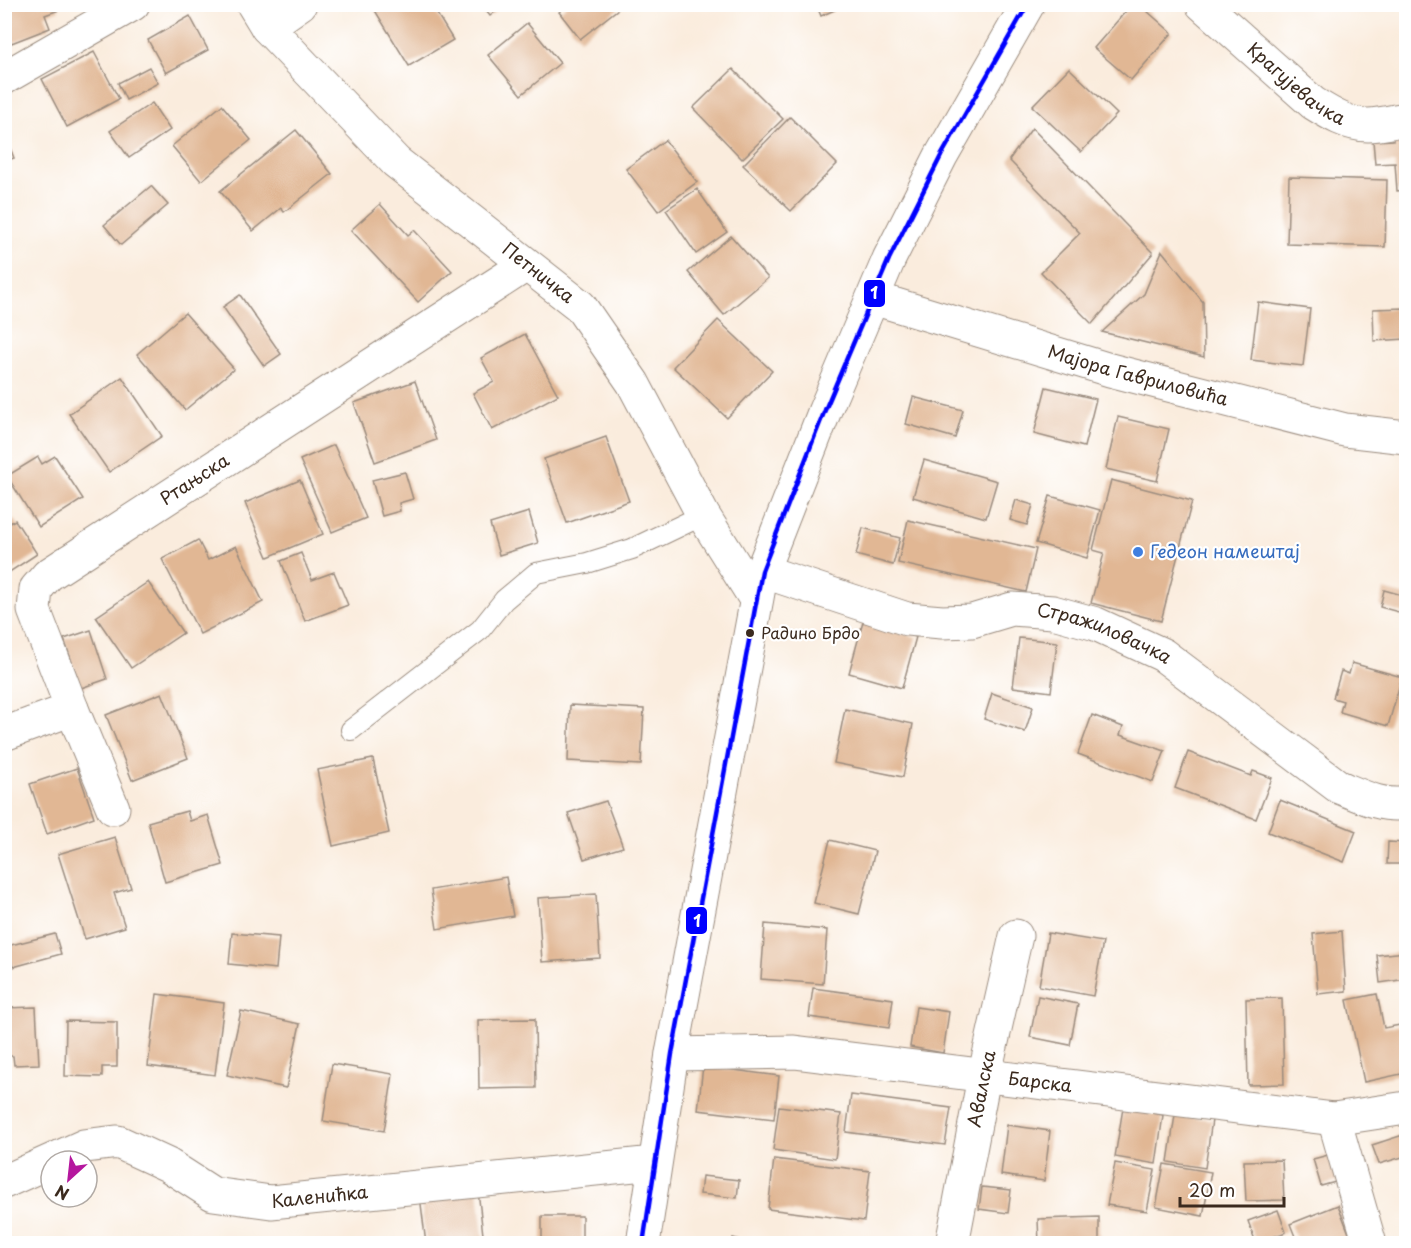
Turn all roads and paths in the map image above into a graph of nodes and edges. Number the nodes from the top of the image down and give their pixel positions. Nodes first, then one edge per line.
1 (133, 4) edge
2 (300, 4) edge
3 (1028, 4) edge
4 (1202, 4) edge
5 (260, 16) edge
6 (4, 78) edge
7 (1407, 119) edge
8 (525, 265) junction
9 (873, 298) junction
10 (1407, 437) edge
11 (704, 515) junction
12 (758, 584) junction
13 (72, 709) junction
14 (351, 730) dead end
15 (4, 734) edge
16 (1407, 803) edge
17 (113, 808) dead end
18 (1016, 936) dead end
19 (672, 1054) junction
20 (984, 1077) junction
21 (1407, 1108) edge
22 (1334, 1119) junction
23 (654, 1163) junction
24 (4, 1182) edge
25 (643, 1244) edge
26 (952, 1244) edge
27 (1370, 1244) edge

1 - 6 street
2 - 5 street
3 - 9 street
4 - 7 street, Крагујевачка
5 - 8 street, Петничка
8 - 11 street, Петничка
8 - 13 street, Ртањска
9 - 10 street, Мајора Гавриловића
9 - 12 street
11 - 12 street, Петничка
11 - 14 lane
12 - 16 street, Стражиловачка
12 - 19 street
13 - 15 street
13 - 17 street, Ртањска
18 - 20 street, Авалска
19 - 20 street, Барска
19 - 23 street
20 - 22 street, Барска
20 - 26 street, Авалска
21 - 22 street, Барска
22 - 27 street
23 - 24 street, Каленићка
23 - 25 street

